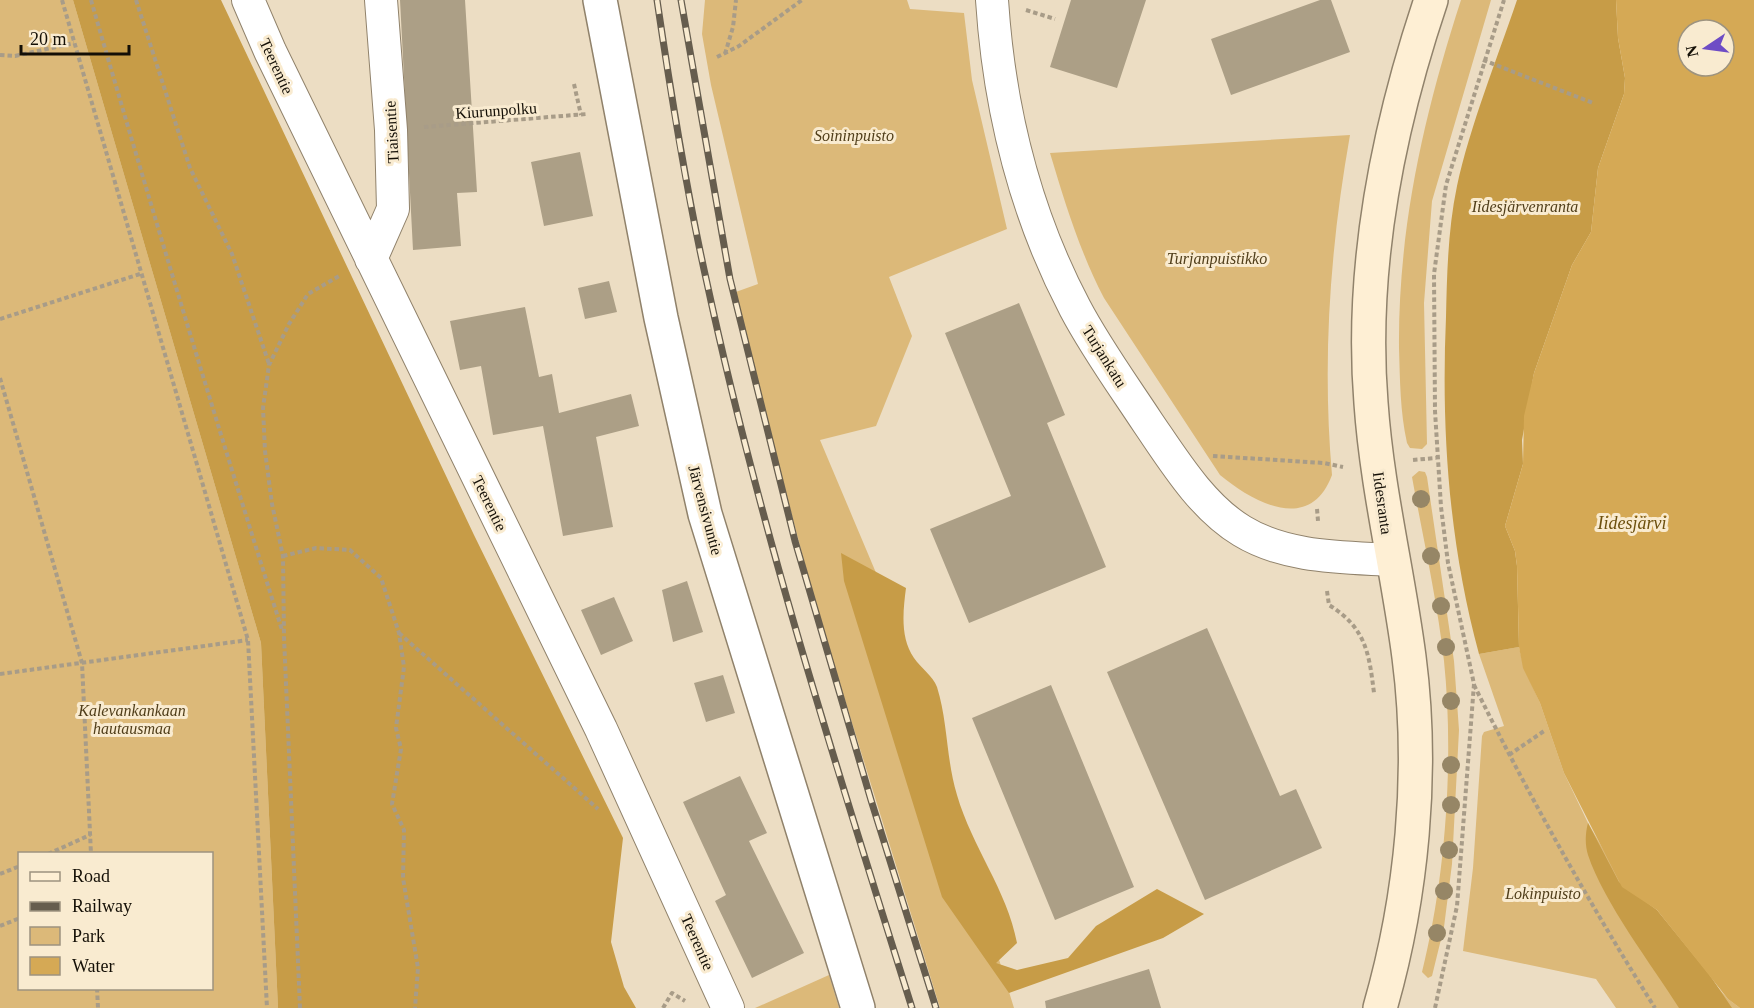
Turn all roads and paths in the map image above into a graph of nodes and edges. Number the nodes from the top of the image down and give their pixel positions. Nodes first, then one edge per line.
1 (62, 0) edge
2 (91, 0) edge
3 (136, 0) edge
4 (248, 0) edge
5 (381, 0) edge
6 (600, 0) edge
7 (736, 0) edge
8 (802, 0) edge
9 (1431, 0) edge
10 (1504, 0) edge
11 (1004, 3) edge
12 (1055, 19) dead end
13 (74, 43) junction
14 (725, 54) junction
15 (0, 56) edge
16 (717, 57) dead end
17 (1483, 60) junction
18 (574, 84) dead end
19 (1593, 103) dead end
20 (581, 115) dead end
21 (558, 118) dead end
22 (435, 126) dead end
23 (371, 259) junction
24 (140, 274) junction
25 (308, 294) dead end
26 (0, 320) edge
27 (269, 365) junction
28 (0, 378) edge
29 (1170, 454) junction
30 (1340, 467) dead end
31 (1322, 555) junction
32 (283, 556) junction
33 (1392, 560) junction
34 (399, 633) junction
35 (284, 637) junction
36 (248, 640) junction
37 (82, 663) junction
38 (0, 674) edge
39 (1474, 684) junction
40 (1375, 700) dead end
41 (1544, 731) dead end
42 (1509, 755) junction
43 (602, 812) dead end
44 (90, 836) junction
45 (53, 852) edge
46 (91, 852) edge
47 (18, 867) edge
48 (0, 874) edge
49 (18, 919) edge
50 (0, 927) edge
51 (97, 990) edge
52 (690, 1003) dead end
53 (98, 1008) edge
54 (267, 1008) edge
55 (300, 1008) edge
56 (415, 1008) edge
57 (663, 1008) edge
58 (728, 1008) edge
59 (858, 1008) edge
60 (1380, 1008) edge
61 (1435, 1008) edge
62 (1655, 1008) edge

1 - 13 path
2 - 35 path
3 - 27 path
4 - 23 street, Teerentie
5 - 23 street, Tiaisentie
6 - 59 street, Järvensivuntie
7 - 14 path
8 - 14 path
9 - 33 main road, Iidesranta
10 - 17 path
11 - 12 path
11 - 29 street, Turjankatu
13 - 15 path
13 - 24 path
14 - 16 path
17 - 19 path
17 - 39 path
18 - 20 path
21 - 22 path, Kiurunpolku
23 - 58 street, Teerentie
24 - 26 path
24 - 36 path
25 - 27 path
27 - 32 path
28 - 37 path
29 - 30 path
29 - 31 street, Turjankatu
31 - 33 street, Turjankatu
31 - 40 path
32 - 34 path
32 - 35 path
33 - 60 main road, Iidesranta
34 - 43 path
34 - 56 path
35 - 55 path
36 - 37 path
36 - 54 path
37 - 38 path
37 - 44 path
39 - 42 path
39 - 61 path
41 - 42 path
42 - 62 path
44 - 45 path
44 - 46 path
47 - 48 path
49 - 50 path
51 - 53 path
52 - 57 path

